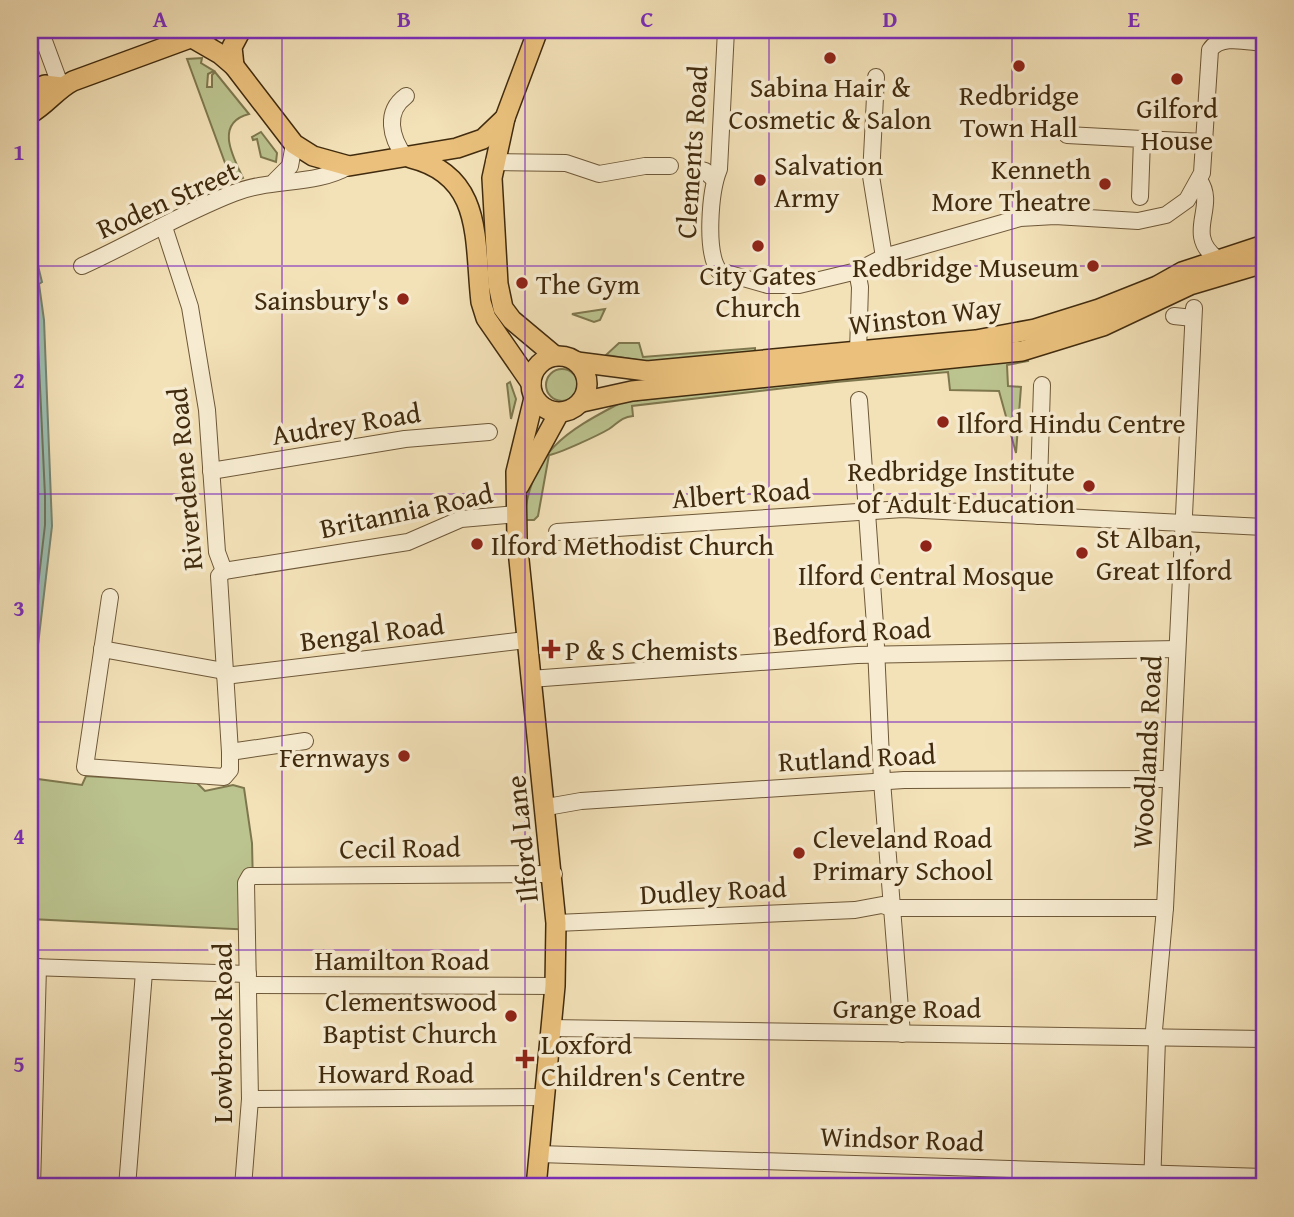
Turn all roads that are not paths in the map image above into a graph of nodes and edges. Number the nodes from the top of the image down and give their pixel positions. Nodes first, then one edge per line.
1 (40, 30) edge
2 (212, 30) edge
3 (242, 30) edge
4 (538, 30) edge
5 (726, 30) edge
6 (194, 39) junction
7 (1264, 43) edge
8 (234, 66) junction
9 (876, 77) dead end
10 (61, 87) junction
11 (30, 91) edge
12 (405, 96) dead end
13 (30, 114) edge
14 (505, 118) junction
15 (1067, 135) dead end
16 (289, 137) junction
17 (1142, 139) junction
18 (1204, 142) junction
19 (405, 157) junction
20 (494, 162) junction
21 (349, 166) junction
22 (670, 166) dead end
23 (694, 168) dead end
24 (715, 180) junction
25 (1199, 180) junction
26 (275, 181) junction
27 (1140, 197) dead end
28 (164, 227) junction
29 (1264, 245) edge
30 (884, 257) junction
31 (1216, 258) junction
32 (1264, 263) edge
33 (82, 266) dead end
34 (857, 271) junction
35 (1174, 316) dead end
36 (858, 352) junction
37 (555, 356) junction
38 (577, 362) junction
39 (1042, 386) dead end
40 (532, 390) junction
41 (859, 400) dead end
42 (582, 402) junction
43 (559, 413) junction
44 (489, 432) dead end
45 (211, 471) junction
46 (518, 486) junction
47 (868, 510) junction
48 (517, 514) junction
49 (1038, 516) junction
50 (1184, 524) junction
51 (1264, 527) edge
52 (557, 532) dead end
53 (224, 570) junction
54 (110, 597) dead end
55 (526, 640) junction
56 (103, 649) junction
57 (1177, 649) junction
58 (877, 654) junction
59 (225, 674) junction
60 (530, 679) junction
61 (305, 741) dead end
62 (230, 752) junction
63 (1170, 779) junction
64 (882, 781) junction
65 (547, 807) junction
66 (554, 874) junction
67 (248, 879) joint
68 (892, 908) junction
69 (1165, 908) junction
70 (556, 923) junction
71 (34, 967) edge
72 (144, 972) junction
73 (248, 980) junction
74 (555, 986) junction
75 (550, 1028) junction
76 (902, 1034) junction
77 (1157, 1039) junction
78 (1264, 1039) edge
79 (543, 1097) junction
80 (250, 1099) junction
81 (539, 1154) junction
82 (1264, 1177) edge
83 (1152, 1181) edge
84 (32, 1187) edge
85 (127, 1187) edge
86 (243, 1187) edge
87 (536, 1187) edge

1 - 10 street
2 - 6 main road
3 - 8 main road
4 - 14 main road
5 - 24 street, Clements Road
6 - 8 main road
6 - 10 main road
7 - 18 street
8 - 16 main road
9 - 30 street
10 - 11 main road
10 - 13 main road
12 - 19 street
14 - 19 main road
14 - 20 main road
15 - 17 street
16 - 21 main road
16 - 26 street, Roden Street
17 - 18 street
17 - 27 street
18 - 25 street
19 - 21 main road
19 - 40 main road
20 - 22 street
20 - 37 main road
21 - 26 street, Roden Street
23 - 24 street
24 - 34 street, Clements Road
25 - 30 street, Clements Road
25 - 31 street
26 - 28 street, Roden Street
28 - 33 street, Roden Street
28 - 45 street, Riverdene Road
29 - 31 main road, Winston Way
30 - 34 street, Clements Road
31 - 36 main road, Winston Way
32 - 42 main road, Winston Way
34 - 36 street
35 - 50 street, Woodlands Road
36 - 38 main road, Winston Way
37 - 38 main road
37 - 40 main road
38 - 42 main road
39 - 49 street
40 - 43 main road
40 - 46 main road, Ilford Lane
41 - 47 street
42 - 43 main road
43 - 46 main road, Ilford Lane
44 - 45 street, Audrey Road
45 - 53 street, Riverdene Road
46 - 48 main road, Ilford Lane
47 - 49 street, Albert Road
47 - 52 street, Albert Road
47 - 58 street
48 - 53 street, Britannia Road
48 - 55 main road, Ilford Lane
49 - 50 street, Albert Road
50 - 51 street, Albert Road
50 - 57 street, Woodlands Road
53 - 59 street, Riverdene Road
54 - 56 street
55 - 59 street, Bengal Road
55 - 60 main road, Ilford Lane
56 - 59 street, Bengal Road
56 - 62 street, Riverdene Road
57 - 58 street, Bedford Road
57 - 63 street, Woodlands Road
58 - 60 street, Bedford Road
58 - 64 street
59 - 62 street, Riverdene Road
60 - 65 main road, Ilford Lane
61 - 62 street
63 - 64 street, Rutland Road
63 - 69 street, Woodlands Road
64 - 65 street, Rutland Road
64 - 68 street
65 - 66 main road, Ilford Lane
66 - 67 street, Cecil Road
66 - 70 main road, Ilford Lane
67 - 73 street, Lowbrook Road
68 - 69 street, Dudley Road
68 - 70 street, Dudley Road
68 - 76 street
69 - 77 street, Woodlands Road
70 - 74 main road, Ilford Lane
71 - 72 street, Hamilton Road
71 - 84 street
72 - 73 street, Hamilton Road
72 - 85 street
73 - 74 street, Hamilton Road
73 - 80 street, Lowbrook Road
74 - 75 main road, Ilford Lane
75 - 76 street, Grange Road
75 - 79 main road, Ilford Lane
76 - 77 street, Grange Road
77 - 78 street, Grange Road
77 - 83 street, Woodlands Road
79 - 80 street, Howard Road
79 - 81 main road, Ilford Lane
80 - 86 street, Lowbrook Road
81 - 83 street, Windsor Road
81 - 87 main road, Ilford Lane
82 - 83 street, Windsor Road

